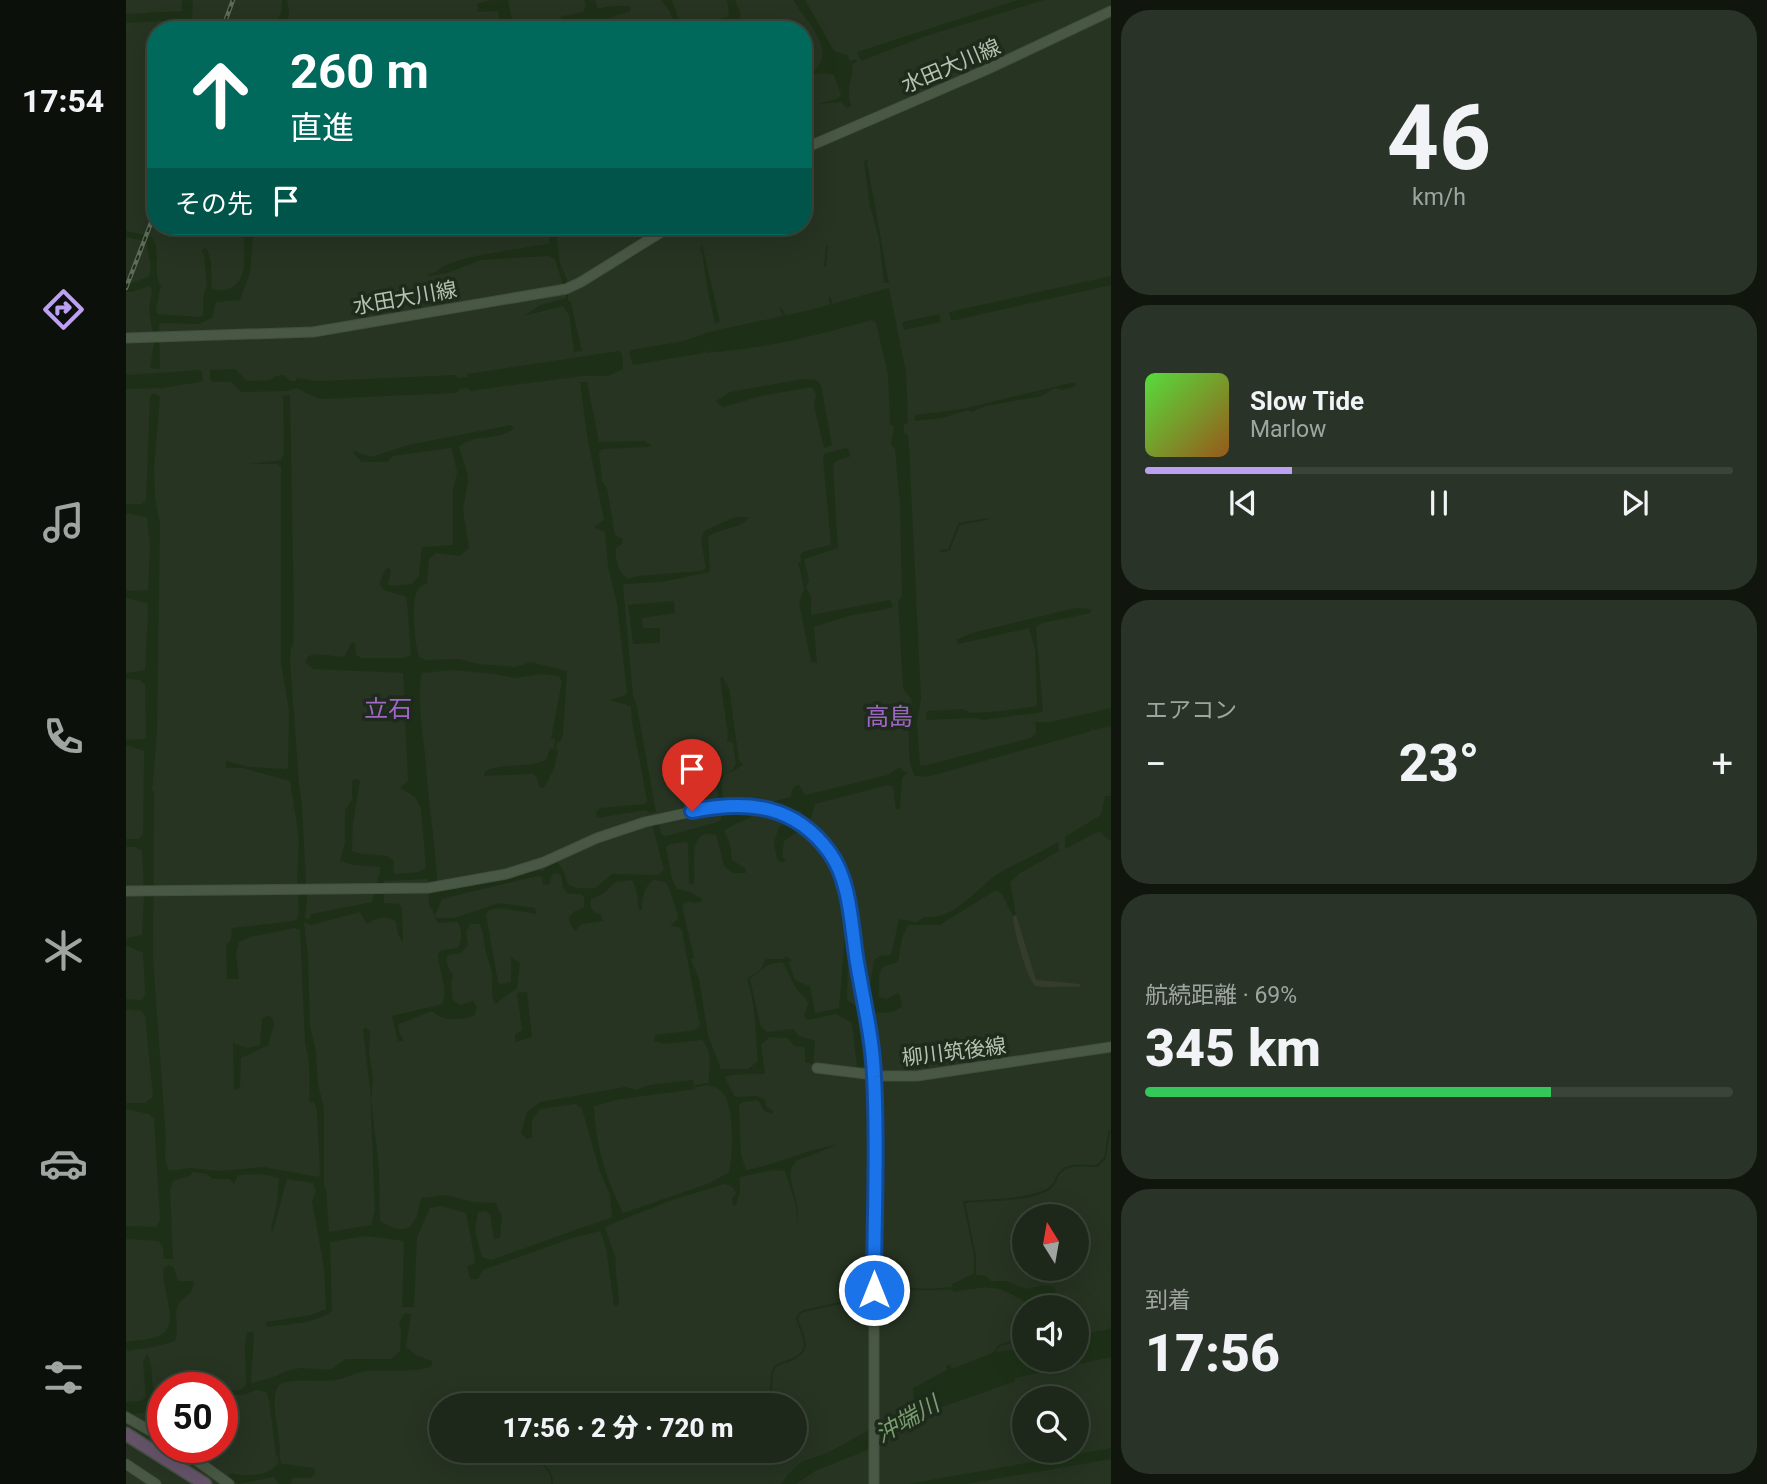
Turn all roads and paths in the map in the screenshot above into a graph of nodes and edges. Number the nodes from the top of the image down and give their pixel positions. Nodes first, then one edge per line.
1 (1111, 11) edge
2 (812, 145) edge
3 (657, 235) edge
4 (126, 338) edge
5 (126, 891) edge
6 (1111, 1047) edge
7 (817, 1068) dead end
8 (874, 1075) junction
9 (126, 1417) edge
10 (147, 1429) edge
11 (126, 1435) edge
12 (200, 1463) edge
13 (126, 1464) edge
14 (156, 1484) edge
15 (202, 1484) edge
16 (229, 1484) edge
17 (874, 1484) edge

1 - 2 main road, 水田大川線
3 - 4 main road, 水田大川線
5 - 8 main road
6 - 8 main road, 柳川筑後線
7 - 8 main road
8 - 17 main road, 柳川筑後線
9 - 10 main road
11 - 15 highway
12 - 16 main road
13 - 14 main road

